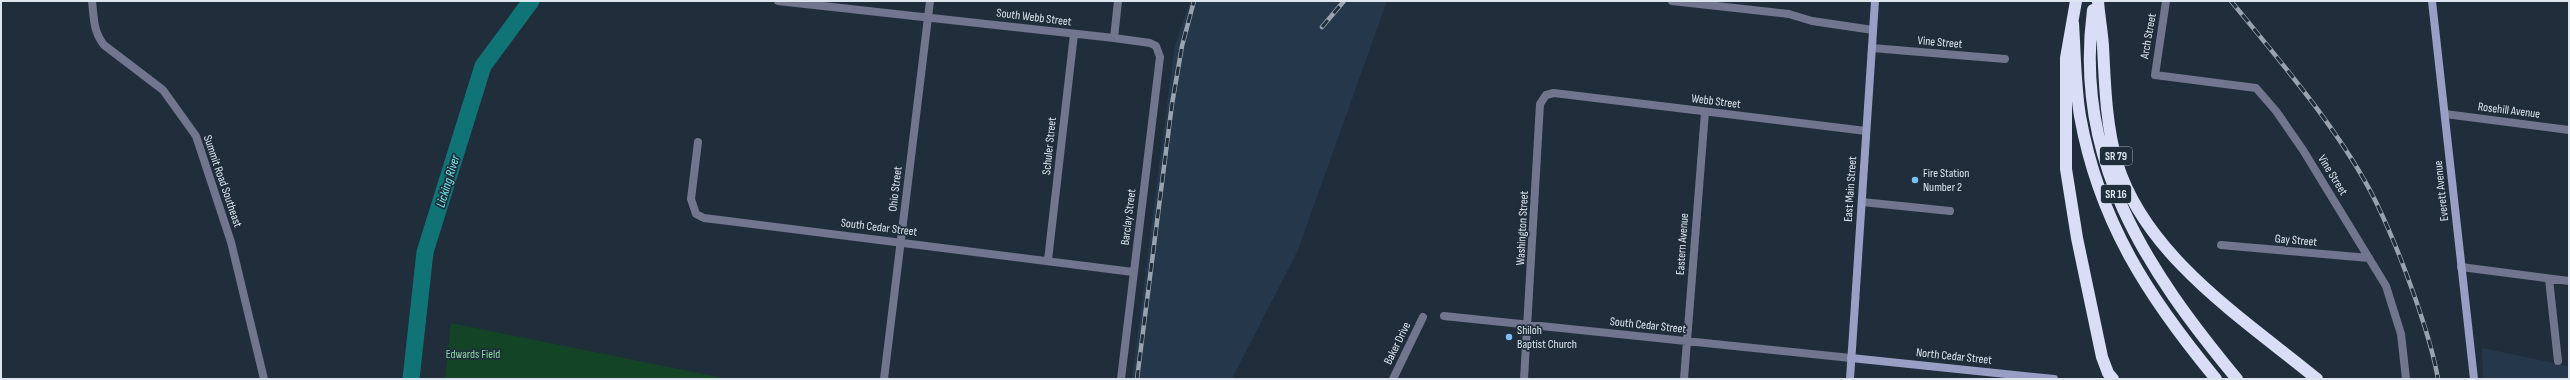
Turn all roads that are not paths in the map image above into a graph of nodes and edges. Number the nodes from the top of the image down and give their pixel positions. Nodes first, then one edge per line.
1 (92, 1) edge
2 (778, 1) edge
3 (930, 1) edge
4 (1118, 1) edge
5 (1672, 1) edge
6 (1875, 1) edge
7 (2076, 1) edge
8 (2094, 1) edge
9 (2098, 1) edge
10 (2166, 1) edge
11 (2432, 1) edge
12 (798, 2) edge
13 (928, 16) junction
14 (2073, 23) junction
15 (1873, 30) junction
16 (1074, 34) junction
17 (1114, 38) junction
18 (1872, 48) junction
19 (1160, 57) joint
20 (2005, 59) dead end
21 (2155, 75) joint
22 (1562, 94) joint
23 (1705, 112) junction
24 (2445, 114) junction
25 (2569, 130) edge
26 (1866, 131) junction
27 (698, 142) dead end
28 (1862, 202) junction
29 (1950, 211) dead end
30 (900, 242) junction
31 (2221, 245) dead end
32 (2369, 258) junction
33 (1048, 260) junction
34 (2461, 267) junction
35 (1133, 272) junction
36 (2550, 279) junction
37 (2569, 281) edge
38 (1444, 316) dead end
39 (1423, 317) dead end
40 (1529, 325) junction
41 (1687, 341) junction
42 (1851, 358) junction
43 (2558, 361) dead end
44 (2473, 366) junction
45 (2013, 377) edge
46 (264, 379) edge
47 (884, 379) edge
48 (1121, 379) edge
49 (1393, 379) edge
50 (1524, 379) edge
51 (1684, 379) edge
52 (1850, 379) edge
53 (2054, 379) edge
54 (2113, 379) edge
55 (2216, 379) edge
56 (2237, 379) edge
57 (2317, 379) edge
58 (2406, 379) edge
59 (2468, 379) edge
60 (2474, 379) edge

1 - 46 street, Summit Road Southeast
2 - 12 street, South Webb Street
3 - 13 street, Ohio Street
4 - 17 street
5 - 15 street
6 - 15 main road, East Main Street
7 - 14 highway, SR 16
8 - 56 highway, SR 16
9 - 57 highway, SR 79
10 - 21 street, Arch Street
11 - 24 main road, Everett Avenue
12 - 13 street, South Webb Street
13 - 16 street, South Webb Street
13 - 30 street, Ohio Street
14 - 54 highway
14 - 55 highway, SR 16
15 - 18 main road, East Main Street
16 - 17 street, South Webb Street
16 - 33 street, Schuler Street
17 - 19 street, South Webb Street
18 - 20 street, Vine Street
18 - 26 main road, East Main Street
19 - 35 street, Barclay Street
21 - 32 street, Vine Street
22 - 23 street, Webb Street
22 - 40 street, Washington Street
23 - 26 street, Webb Street
23 - 41 street, Eastern Avenue
24 - 25 street, Rosehill Avenue
24 - 34 main road, Everett Avenue
26 - 28 main road, East Main Street
27 - 30 street, South Cedar Street
28 - 29 street
28 - 42 main road, East Main Street
30 - 33 street, South Cedar Street
30 - 47 street, Ohio Street
31 - 32 street, Gay Street
32 - 58 street, Vine Street
33 - 35 street, South Cedar Street
34 - 36 street
34 - 44 main road, Everett Avenue
35 - 48 street, Barclay Street
36 - 37 street
36 - 43 street
38 - 40 street, South Cedar Street
39 - 49 street, Baker Drive
40 - 41 street, South Cedar Street
40 - 50 street, Washington Street
41 - 42 street, South Cedar Street
41 - 51 street, Eastern Avenue
42 - 45 main road, North Cedar Street
42 - 52 main road, East Main Street
44 - 59 main road
44 - 60 main road, Everett Avenue
45 - 53 main road, North Cedar Street

